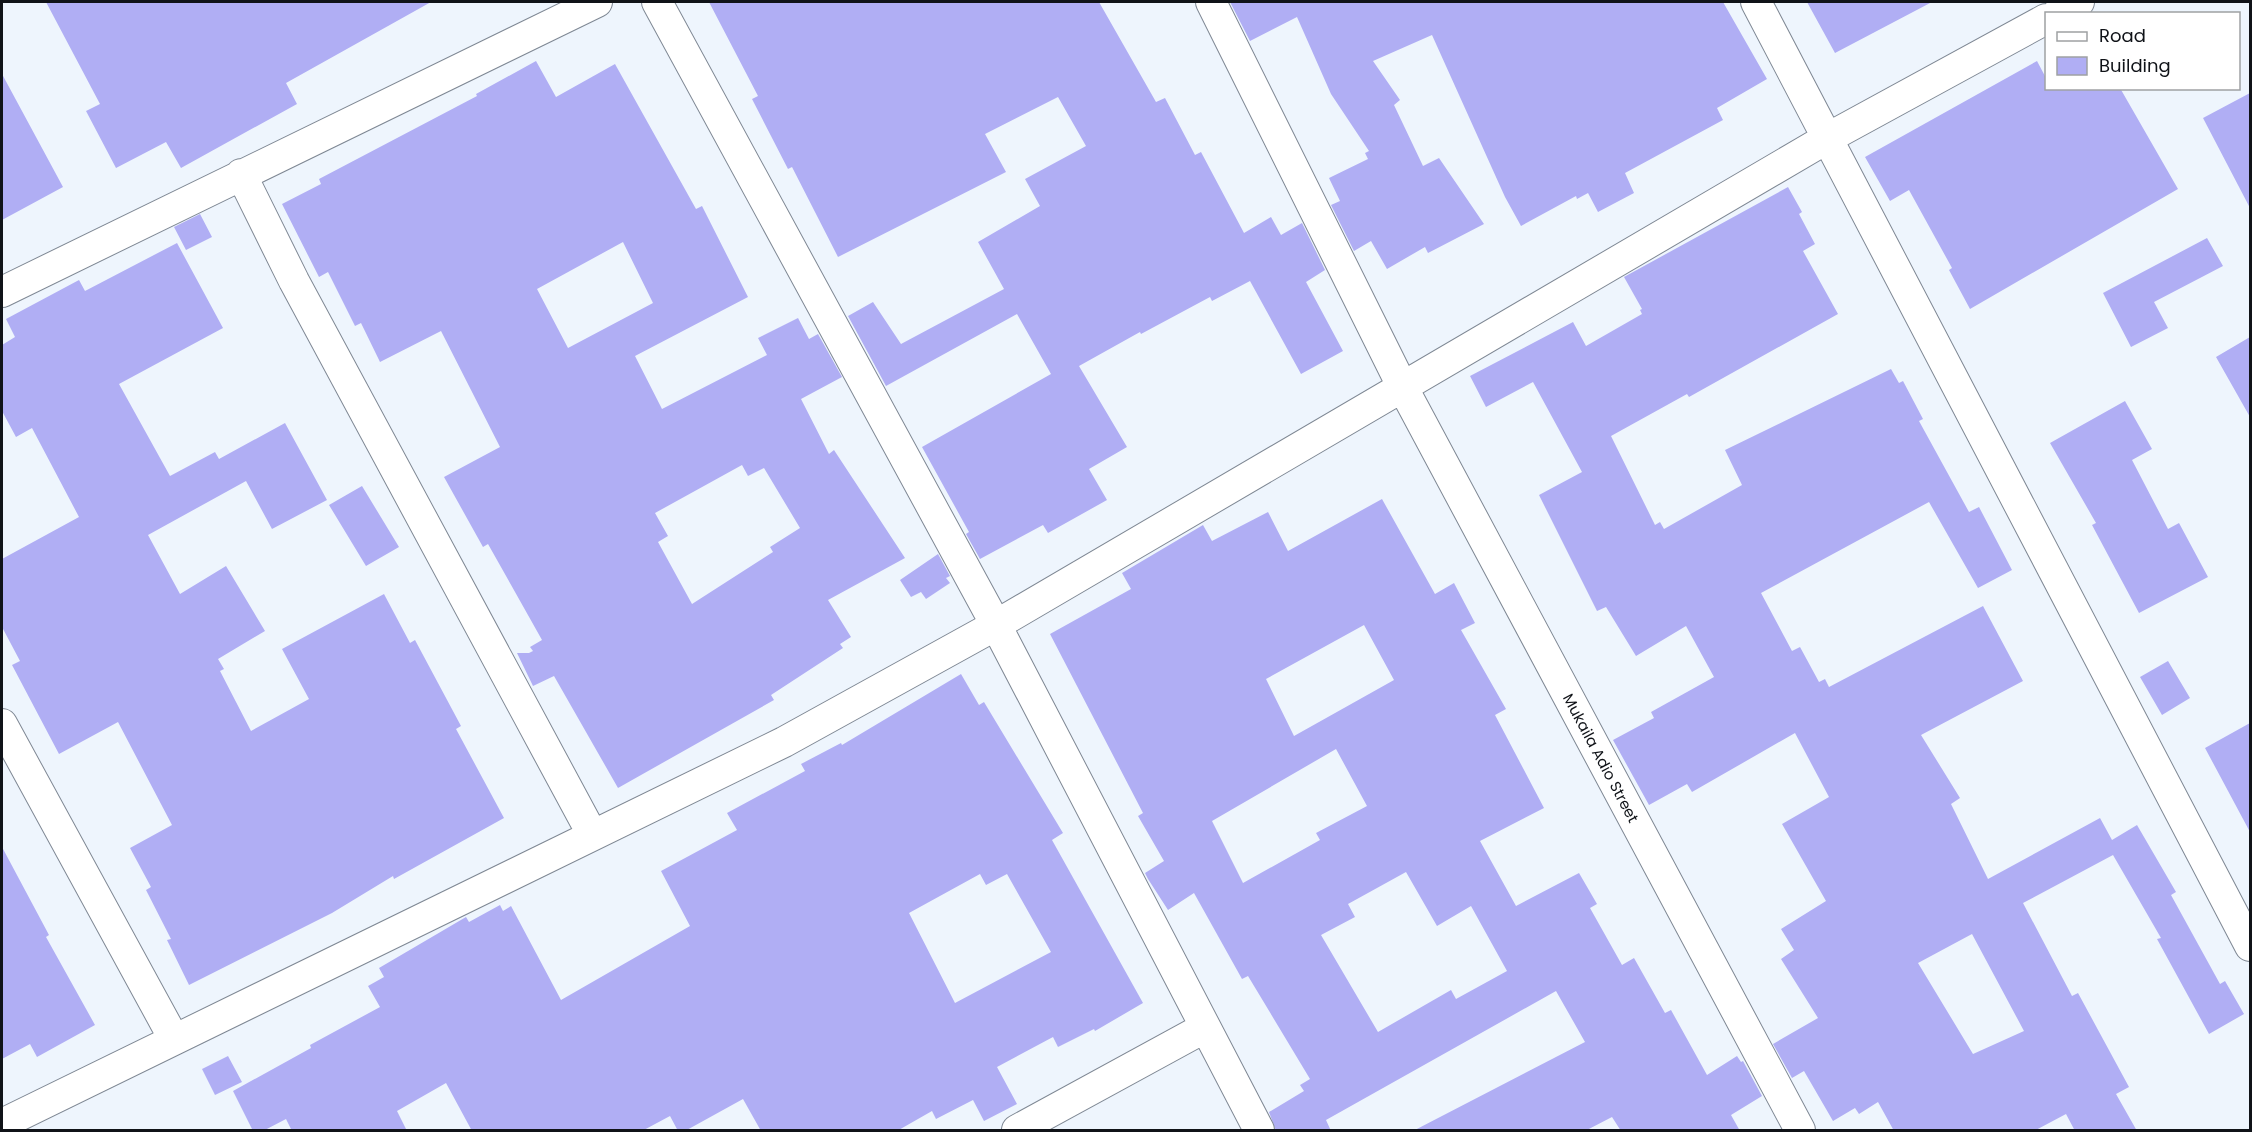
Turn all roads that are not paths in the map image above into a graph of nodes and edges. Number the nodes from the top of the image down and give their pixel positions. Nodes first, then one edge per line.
1 (597, 2) edge
2 (657, 2) edge
3 (1211, 2) edge
4 (1756, 2) edge
5 (2079, 2) edge
6 (2061, 12) edge
7 (2045, 20) edge
8 (1826, 139) junction
9 (241, 174) junction
10 (2, 292) edge
11 (1402, 386) junction
12 (996, 625) junction
13 (2, 724) edge
14 (592, 834) junction
15 (2250, 946) edge
16 (1204, 1028) junction
17 (174, 1039) junction
18 (15, 1123) edge
19 (1017, 1131) edge
20 (1259, 1131) edge
21 (1800, 1131) edge

1 - 9 street
2 - 12 street
3 - 11 street, Mukaila Adio Street
4 - 8 street
5 - 6 street
7 - 8 street
8 - 11 street
8 - 15 street
9 - 10 street
9 - 14 street
11 - 12 street
11 - 21 street, Mukaila Adio Street
12 - 14 street
12 - 16 street
13 - 17 street
14 - 17 street
16 - 19 street
16 - 20 street
17 - 18 street

